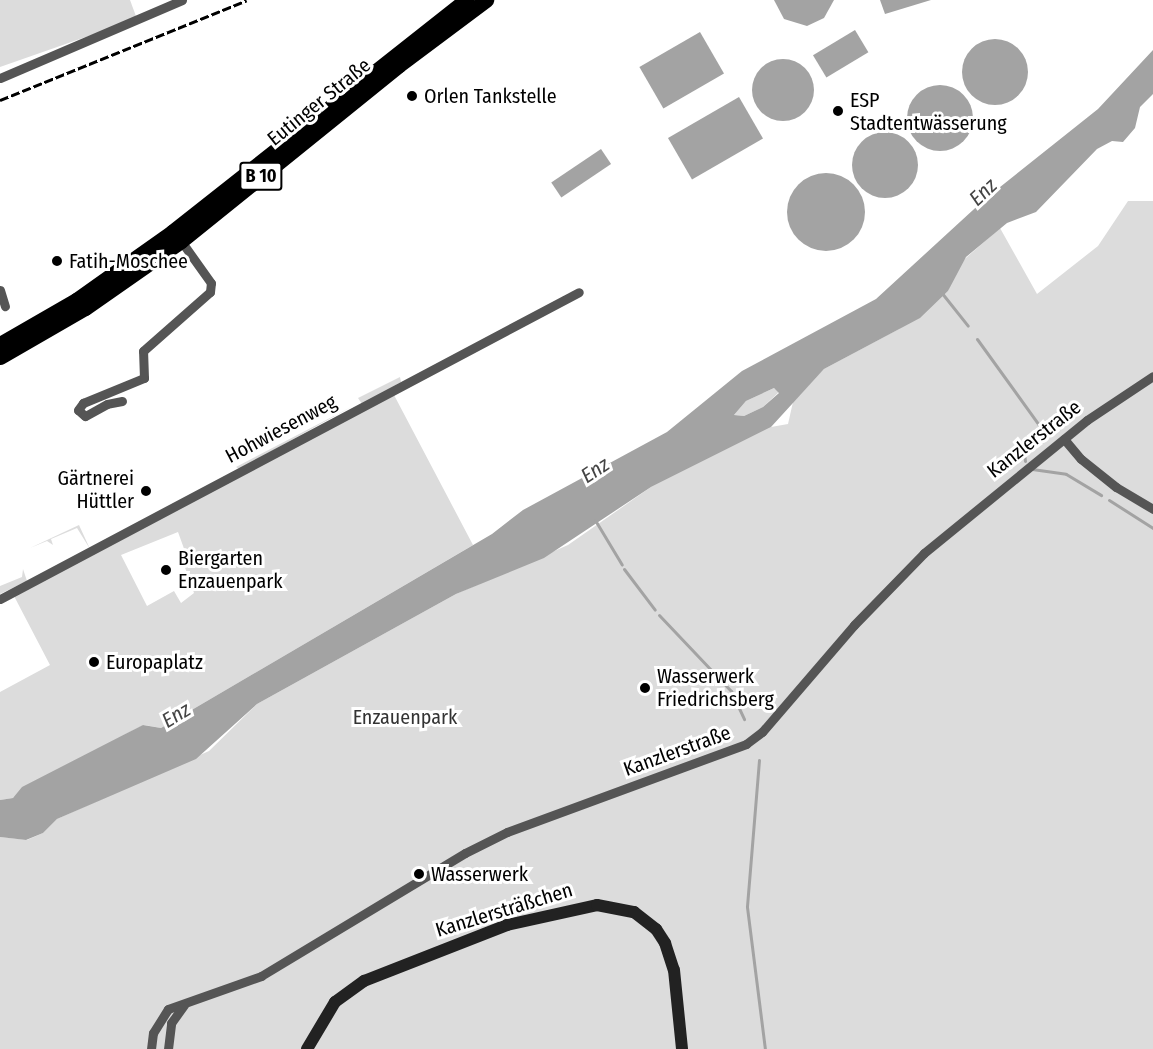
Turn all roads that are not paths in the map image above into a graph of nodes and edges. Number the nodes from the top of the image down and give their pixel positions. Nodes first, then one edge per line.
1 (182, 0) edge
2 (466, 0) edge
3 (486, 0) edge
4 (0, 78) edge
5 (180, 241) junction
6 (0, 290) edge
7 (579, 292) dead end
8 (5, 306) dead end
9 (0, 344) edge
10 (0, 357) edge
11 (1153, 376) edge
12 (122, 401) dead end
13 (1065, 439) junction
14 (1153, 509) edge
15 (0, 599) edge
16 (192, 1002) junction
17 (151, 1049) edge
18 (168, 1049) edge
19 (307, 1049) edge
20 (682, 1049) edge

1 - 4 street
2 - 9 main road, Eutinger Straße / B 10
3 - 5 main road, Eutinger Straße / B 10
5 - 10 main road, Eutinger Straße / B 10
5 - 12 street
6 - 8 street
7 - 15 street, Hohwiesenweg
11 - 13 street, Kanzlerstraße
13 - 14 street
13 - 16 street, Kanzlerstraße
16 - 17 street, Kanzlerstraße
16 - 18 street, Kanzlerstraße
19 - 20 main road, Kanzlersträßchen

